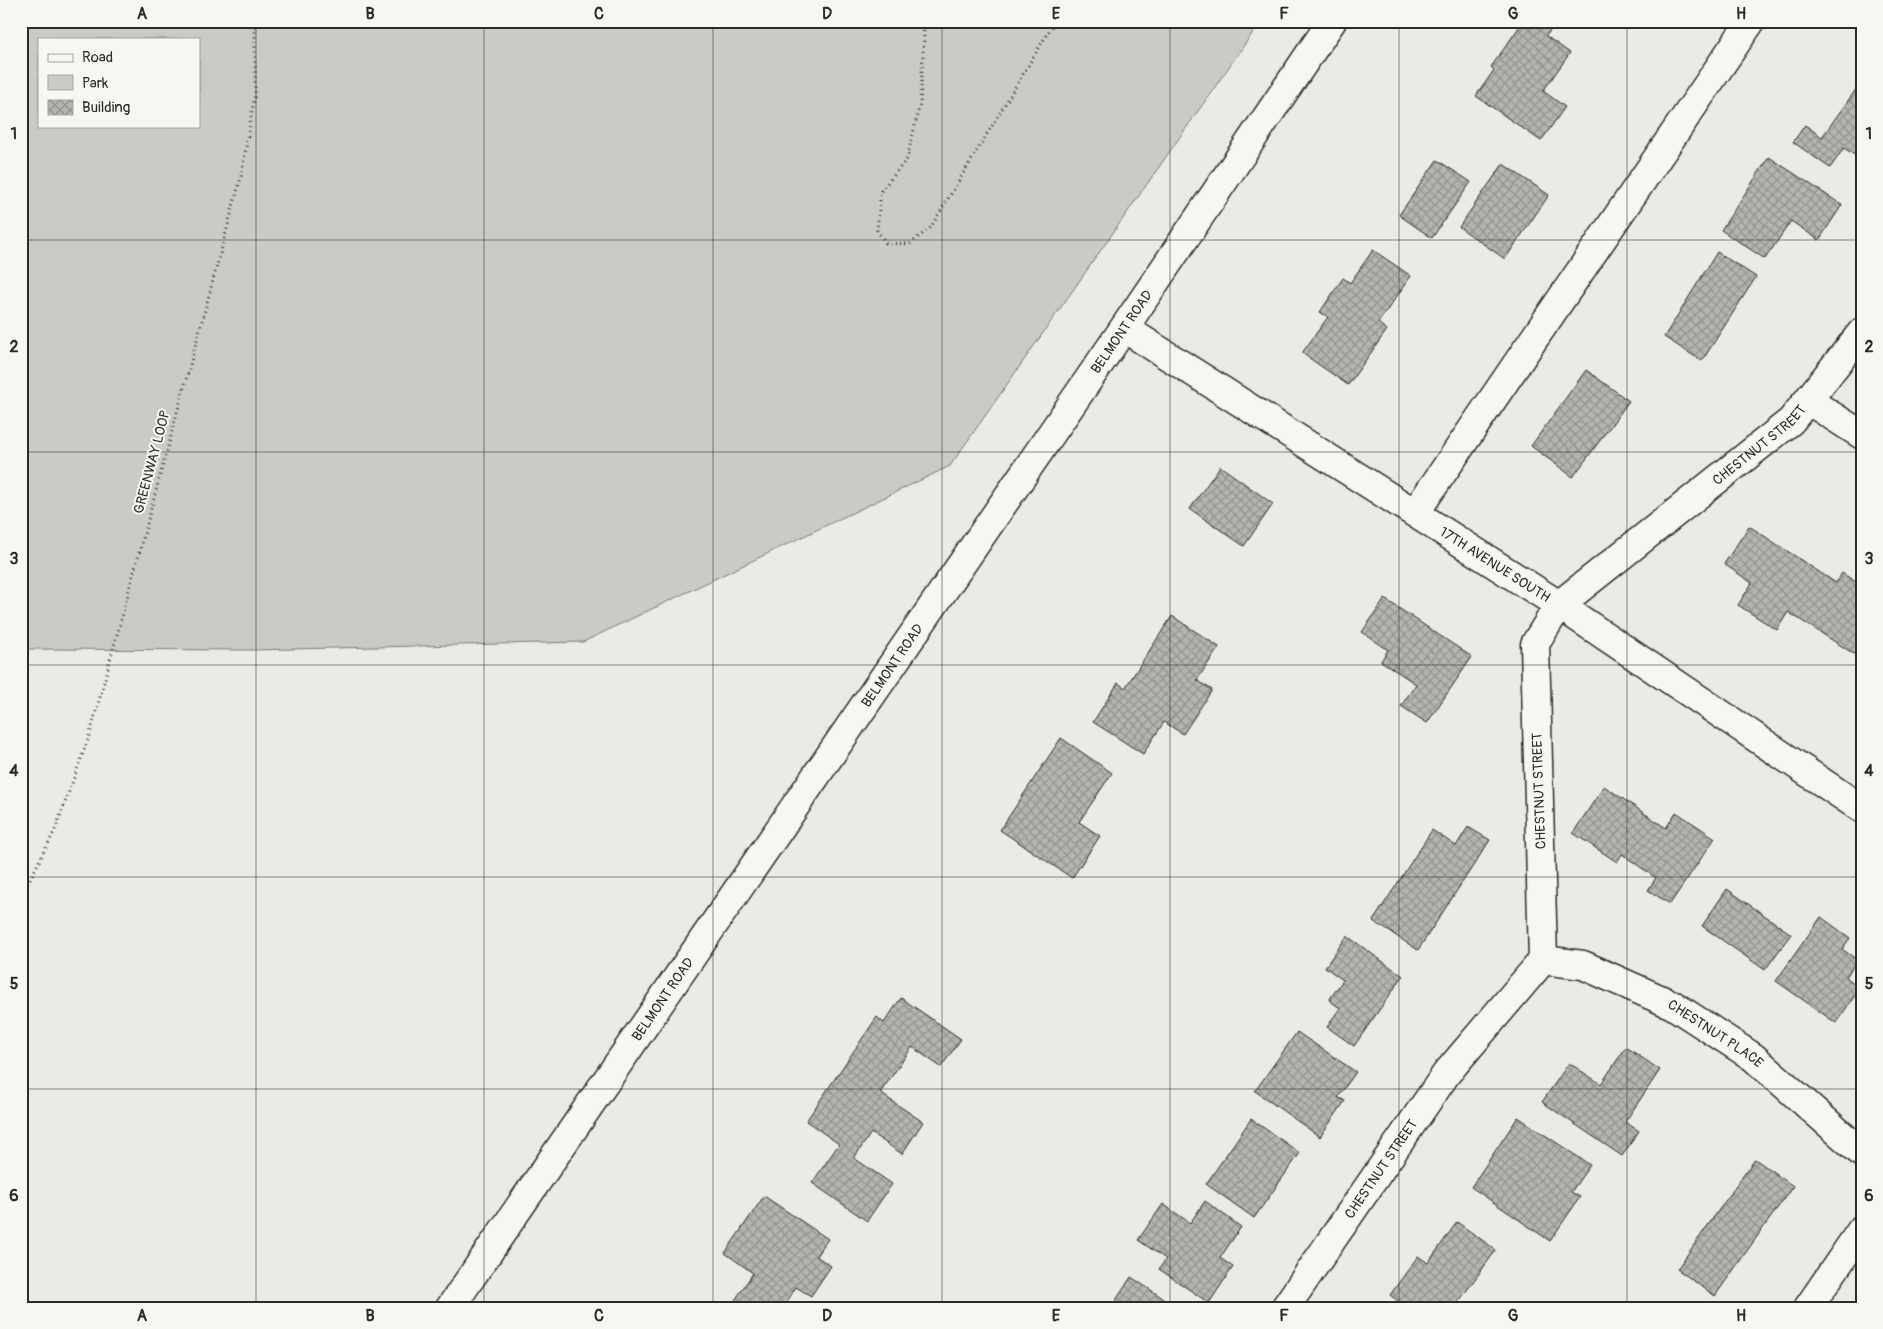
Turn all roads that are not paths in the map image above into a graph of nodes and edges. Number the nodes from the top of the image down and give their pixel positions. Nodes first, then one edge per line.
1 (1332, 21) edge
2 (1751, 21) edge
3 (1124, 328) junction
4 (1862, 332) edge
5 (1809, 401) junction
6 (1862, 435) edge
7 (1415, 513) junction
8 (1559, 605) junction
9 (1862, 809) edge
10 (1544, 960) junction
11 (1862, 1153) edge
12 (1862, 1229) edge
13 (450, 1308) edge
14 (1285, 1308) edge
15 (1808, 1308) edge

1 - 3 street, BELMONT ROAD
2 - 7 street
3 - 7 street, 17TH AVENUE SOUTH
3 - 13 street, BELMONT ROAD
4 - 5 street, CHESTNUT STREET
5 - 6 street
5 - 8 street, CHESTNUT STREET
7 - 8 street, 17TH AVENUE SOUTH
8 - 9 street, 17TH AVENUE SOUTH
8 - 10 street, CHESTNUT STREET
10 - 11 street, CHESTNUT PLACE
10 - 14 street, CHESTNUT STREET
12 - 15 street

